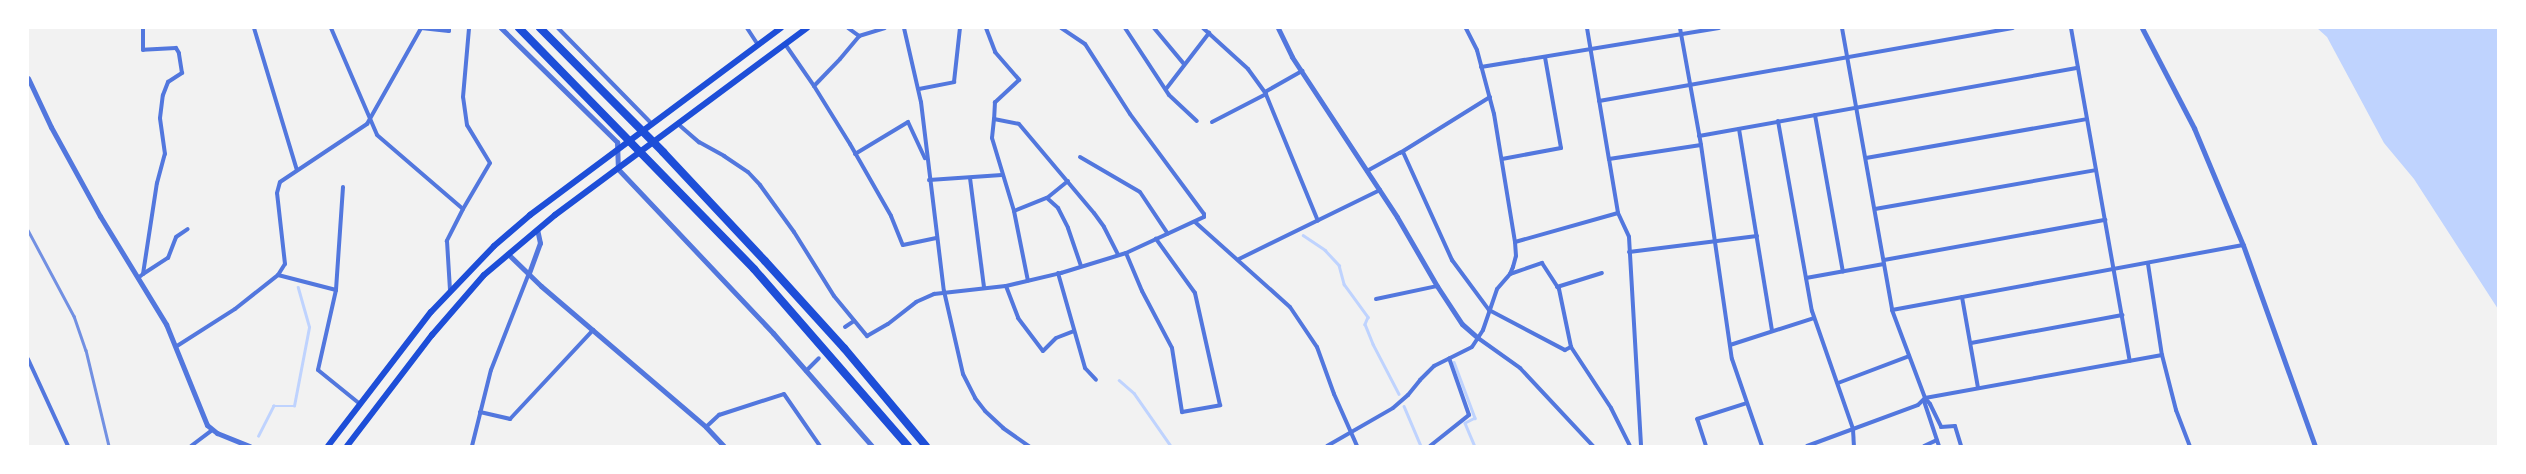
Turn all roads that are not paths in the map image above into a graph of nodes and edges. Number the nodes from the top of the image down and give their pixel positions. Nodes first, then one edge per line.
1 (143, 28) edge
2 (254, 28) edge
3 (331, 28) edge
4 (421, 28) edge
5 (449, 28) edge
6 (469, 28) edge
7 (501, 28) edge
8 (519, 28) edge
9 (540, 28) edge
10 (558, 28) edge
11 (746, 28) edge
12 (781, 28) edge
13 (807, 28) edge
14 (848, 28) edge
15 (885, 28) edge
16 (904, 28) edge
17 (960, 28) edge
18 (986, 28) edge
19 (1061, 28) edge
20 (1125, 28) edge
21 (1154, 28) edge
22 (1203, 28) edge
23 (1278, 28) edge
24 (1466, 28) edge
25 (1587, 28) edge
26 (1680, 28) edge
27 (1719, 28) edge
28 (1842, 28) edge
29 (2013, 28) edge
30 (2071, 28) edge
31 (2142, 28) edge
32 (1209, 33) junction
33 (1682, 34) junction
34 (859, 36) junction
35 (785, 44) junction
36 (758, 45) junction
37 (1591, 50) junction
38 (1546, 57) junction
39 (1848, 57) junction
40 (1184, 64) junction
41 (1481, 67) junction
42 (2078, 68) junction
43 (1302, 71) junction
44 (28, 78) edge
45 (1690, 84) junction
46 (814, 86) junction
47 (919, 88) junction
48 (1166, 89) junction
49 (1266, 93) junction
50 (1490, 97) junction
51 (1599, 101) junction
52 (1857, 108) junction
53 (1815, 115) junction
54 (2088, 118) junction
55 (994, 119) junction
56 (370, 120) junction
57 (1197, 121) dead end
58 (1778, 121) junction
59 (1212, 122) dead end
60 (652, 124) junction
61 (678, 124) junction
62 (1739, 129) junction
63 (1699, 136) junction
64 (1701, 145) junction
65 (618, 150) junction
66 (1403, 152) junction
67 (855, 154) junction
68 (1080, 156) dead end
69 (1866, 158) junction
70 (1502, 159) junction
71 (1609, 159) junction
72 (927, 162) junction
73 (618, 169) junction
74 (297, 170) junction
75 (2096, 170) junction
76 (1367, 171) junction
77 (1002, 175) junction
78 (970, 178) junction
79 (929, 180) junction
80 (1068, 181) junction
81 (343, 187) dead end
82 (1380, 190) junction
83 (1047, 198) junction
84 (463, 209) junction
85 (1875, 209) junction
86 (1014, 211) junction
87 (1618, 213) junction
88 (2105, 220) junction
89 (1318, 221) junction
90 (1195, 222) junction
91 (188, 229) dead end
92 (537, 229) junction
93 (1168, 234) junction
94 (1756, 236) junction
95 (936, 238) junction
96 (1156, 239) junction
97 (1515, 242) junction
98 (1715, 242) junction
99 (2243, 245) junction
100 (1630, 252) junction
101 (1126, 253) junction
102 (508, 254) junction
103 (1118, 255) junction
104 (1239, 259) junction
105 (1884, 262) junction
106 (2148, 264) junction
107 (1081, 266) junction
108 (2114, 268) junction
109 (1842, 272) junction
110 (528, 273) junction
111 (1058, 273) junction
112 (1602, 273) dead end
113 (143, 274) junction
114 (1510, 274) junction
115 (278, 275) junction
116 (138, 278) junction
117 (1806, 278) junction
118 (1028, 281) junction
119 (1006, 286) junction
120 (1437, 286) junction
121 (1557, 287) junction
122 (984, 288) junction
123 (336, 290) junction
124 (450, 290) junction
125 (944, 291) junction
126 (1962, 297) junction
127 (1376, 299) dead end
128 (1489, 310) junction
129 (1892, 310) junction
130 (2122, 315) junction
131 (1814, 318) junction
132 (854, 321) junction
133 (845, 328) dead end
134 (593, 330) junction
135 (1772, 330) junction
136 (1074, 331) junction
137 (1478, 338) junction
138 (1971, 343) junction
139 (1730, 345) junction
140 (177, 346) junction
141 (1571, 348) junction
142 (2162, 355) junction
143 (1909, 356) junction
144 (819, 358) dead end
145 (1448, 358) junction
146 (28, 359) edge
147 (2130, 361) junction
148 (806, 371) junction
149 (1096, 380) dead end
150 (1838, 383) junction
151 (1978, 388) junction
152 (1924, 400) junction
153 (1747, 403) junction
154 (360, 404) junction
155 (480, 412) junction
156 (706, 427) junction
157 (1854, 429) junction
158 (212, 430) junction
159 (1352, 432) junction
160 (1937, 440) junction
161 (68, 446) edge
162 (191, 446) edge
163 (249, 446) edge
164 (328, 446) edge
165 (347, 446) edge
166 (472, 446) edge
167 (724, 446) edge
168 (820, 446) edge
169 (872, 446) edge
170 (908, 446) edge
171 (926, 446) edge
172 (1029, 446) edge
173 (1327, 446) edge
174 (1358, 446) edge
175 (1430, 446) edge
176 (1592, 446) edge
177 (1630, 446) edge
178 (1641, 446) edge
179 (1706, 446) edge
180 (1762, 446) edge
181 (1806, 446) edge
182 (1854, 446) edge
183 (1924, 446) edge
184 (1939, 446) edge
185 (1961, 446) edge
186 (2190, 446) edge
187 (2315, 446) edge

1 - 113 street
2 - 74 street
3 - 56 street
4 - 5 street
4 - 56 street
6 - 84 street
7 - 65 street
8 - 170 highway
9 - 171 highway
10 - 60 street
11 - 36 street
12 - 36 main road
13 - 35 main road
14 - 34 street
15 - 34 street
16 - 47 street
17 - 47 street
18 - 55 street
19 - 90 street
20 - 48 street
21 - 40 street
22 - 32 street
23 - 43 street
24 - 41 street
25 - 37 street
26 - 33 street
27 - 33 street
28 - 39 street
29 - 39 street
30 - 42 street
31 - 99 street
32 - 40 street
32 - 49 street
33 - 37 street
33 - 45 street
34 - 46 street
35 - 46 street
35 - 61 main road
36 - 60 main road
37 - 38 street
37 - 51 street
38 - 41 street
38 - 70 street
39 - 45 street
39 - 52 street
40 - 48 street
41 - 50 street
42 - 52 street
42 - 54 street
43 - 49 street
43 - 76 street
44 - 116 street
45 - 51 street
45 - 63 street
46 - 67 street
47 - 72 street
48 - 57 street
49 - 59 street
49 - 89 street
50 - 66 street
50 - 70 street
51 - 71 street
52 - 53 street
52 - 69 street
53 - 58 street
53 - 109 street
54 - 69 street
54 - 75 street
55 - 77 street
55 - 80 street
56 - 74 street
56 - 84 street
58 - 62 street
58 - 117 street
60 - 65 main road
61 - 73 main road
61 - 132 street
62 - 63 street
62 - 94 street
63 - 64 street
64 - 71 street
64 - 98 street
65 - 73 street
65 - 124 main road
66 - 76 street
66 - 128 street
67 - 72 street
67 - 95 street
68 - 93 street
69 - 85 street
70 - 97 street
71 - 87 street
72 - 79 street
73 - 92 main road
73 - 148 street
74 - 115 street
75 - 85 street
75 - 88 street
76 - 82 street
77 - 78 street
77 - 86 street
78 - 79 street
78 - 122 street
79 - 95 street
80 - 83 street
80 - 103 street
81 - 123 street
82 - 89 street
82 - 120 street
83 - 86 street
83 - 107 street
84 - 124 street
85 - 105 street
86 - 118 street
87 - 97 street
87 - 100 street
88 - 105 street
88 - 108 street
89 - 104 street
90 - 93 street
90 - 104 street
91 - 113 street
92 - 102 main road
92 - 110 street
93 - 96 street
94 - 98 street
94 - 135 street
95 - 125 street
96 - 101 street
96 - 101 street
97 - 114 street
98 - 100 street
98 - 139 street
99 - 106 street
99 - 187 street
100 - 178 street
101 - 103 street
102 - 110 street
102 - 165 main road
103 - 107 street
104 - 159 street
105 - 109 street
105 - 129 street
106 - 108 street
106 - 142 street
107 - 111 street
108 - 126 street
108 - 130 street
109 - 117 street
110 - 134 street
110 - 155 street
111 - 118 street
111 - 136 street
112 - 121 street
113 - 116 street
114 - 121 street
114 - 128 street
115 - 123 street
115 - 140 street
116 - 140 street
117 - 131 street
118 - 119 street
119 - 122 street
119 - 136 street
120 - 127 street
120 - 137 street
121 - 141 street
122 - 125 street
123 - 154 street
124 - 154 main road
125 - 132 street
125 - 172 street
126 - 129 street
126 - 138 street
128 - 137 street
128 - 141 street
129 - 143 street
130 - 138 street
130 - 147 street
131 - 135 street
131 - 150 street
132 - 133 street
134 - 155 street
134 - 156 street
135 - 139 street
136 - 149 street
137 - 145 street
137 - 176 street
138 - 151 street
139 - 153 street
140 - 158 street
141 - 177 street
142 - 147 street
142 - 186 street
143 - 150 street
143 - 152 street
144 - 148 street
145 - 159 street
145 - 175 street
146 - 161 street
147 - 151 street
148 - 169 street
150 - 157 street
151 - 152 street
152 - 157 street
152 - 160 street
152 - 185 street
153 - 179 street
153 - 180 street
154 - 164 main road
155 - 166 street
156 - 167 street
156 - 168 street
157 - 181 street
157 - 182 street
158 - 162 street
158 - 163 street
159 - 173 street
159 - 174 street
160 - 183 street
160 - 184 street

